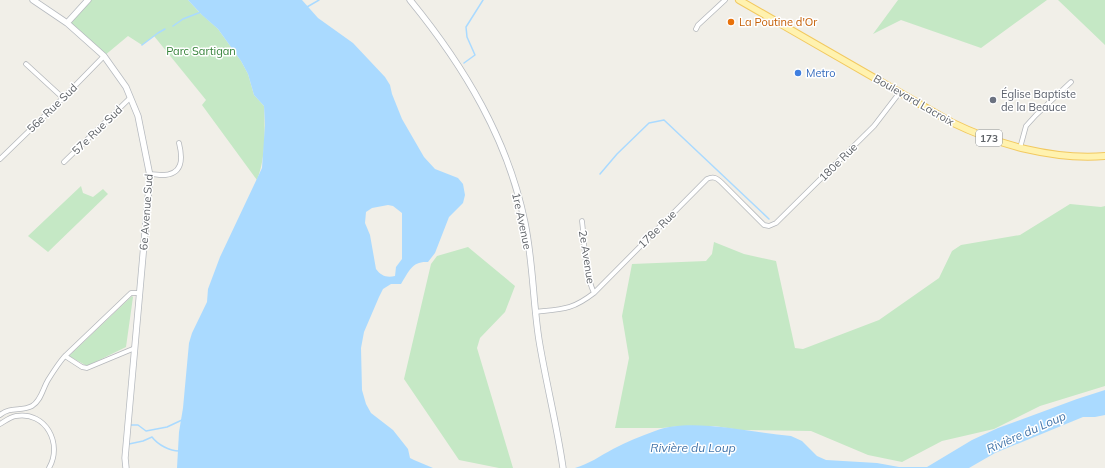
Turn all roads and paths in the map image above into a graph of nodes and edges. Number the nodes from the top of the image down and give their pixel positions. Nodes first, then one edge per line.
1 (33, 0) edge
2 (88, 0) edge
3 (410, 0) edge
4 (724, 0) edge
5 (739, 0) edge
6 (67, 23) junction
7 (696, 29) dead end
8 (104, 56) junction
9 (26, 64) dead end
10 (1071, 82) dead end
11 (900, 92) junction
12 (63, 98) junction
13 (130, 98) junction
14 (179, 143) dead end
15 (1020, 148) junction
16 (1105, 156) edge
17 (0, 159) edge
18 (64, 162) dead end
19 (150, 174) junction
20 (582, 221) dead end
21 (769, 226) joint
22 (140, 293) junction
23 (594, 293) junction
24 (535, 312) junction
25 (135, 348) junction
26 (66, 356) junction
27 (0, 416) edge
28 (0, 424) edge
29 (49, 468) edge
30 (126, 468) edge
31 (563, 468) edge

1 - 6 main road, 6e Avenue Sud
2 - 6 main road
3 - 24 main road, 1re Avenue
4 - 7 street
5 - 11 main road, Boulevard Lacroix / 173
6 - 8 main road, 6e Avenue Sud
8 - 12 street, 56e Rue Sud
8 - 13 main road, 6e Avenue Sud
9 - 12 street
10 - 15 street
11 - 15 main road, Boulevard Lacroix / 173
11 - 21 street, 180e Rue
12 - 17 street, 56e Rue Sud
13 - 18 street, 57e Rue Sud
13 - 19 main road, 6e Avenue Sud
14 - 19 street
15 - 16 main road, Boulevard Lacroix / 173
19 - 22 main road, 6e Avenue Sud
20 - 23 street, 2e Avenue
21 - 23 street, 178e Rue
22 - 25 main road, 6e Avenue Sud
22 - 26 street
23 - 24 street, 178e Rue
24 - 31 main road, 1re Avenue
25 - 26 street
25 - 30 main road, 6e Avenue Sud
26 - 27 street
28 - 29 street

